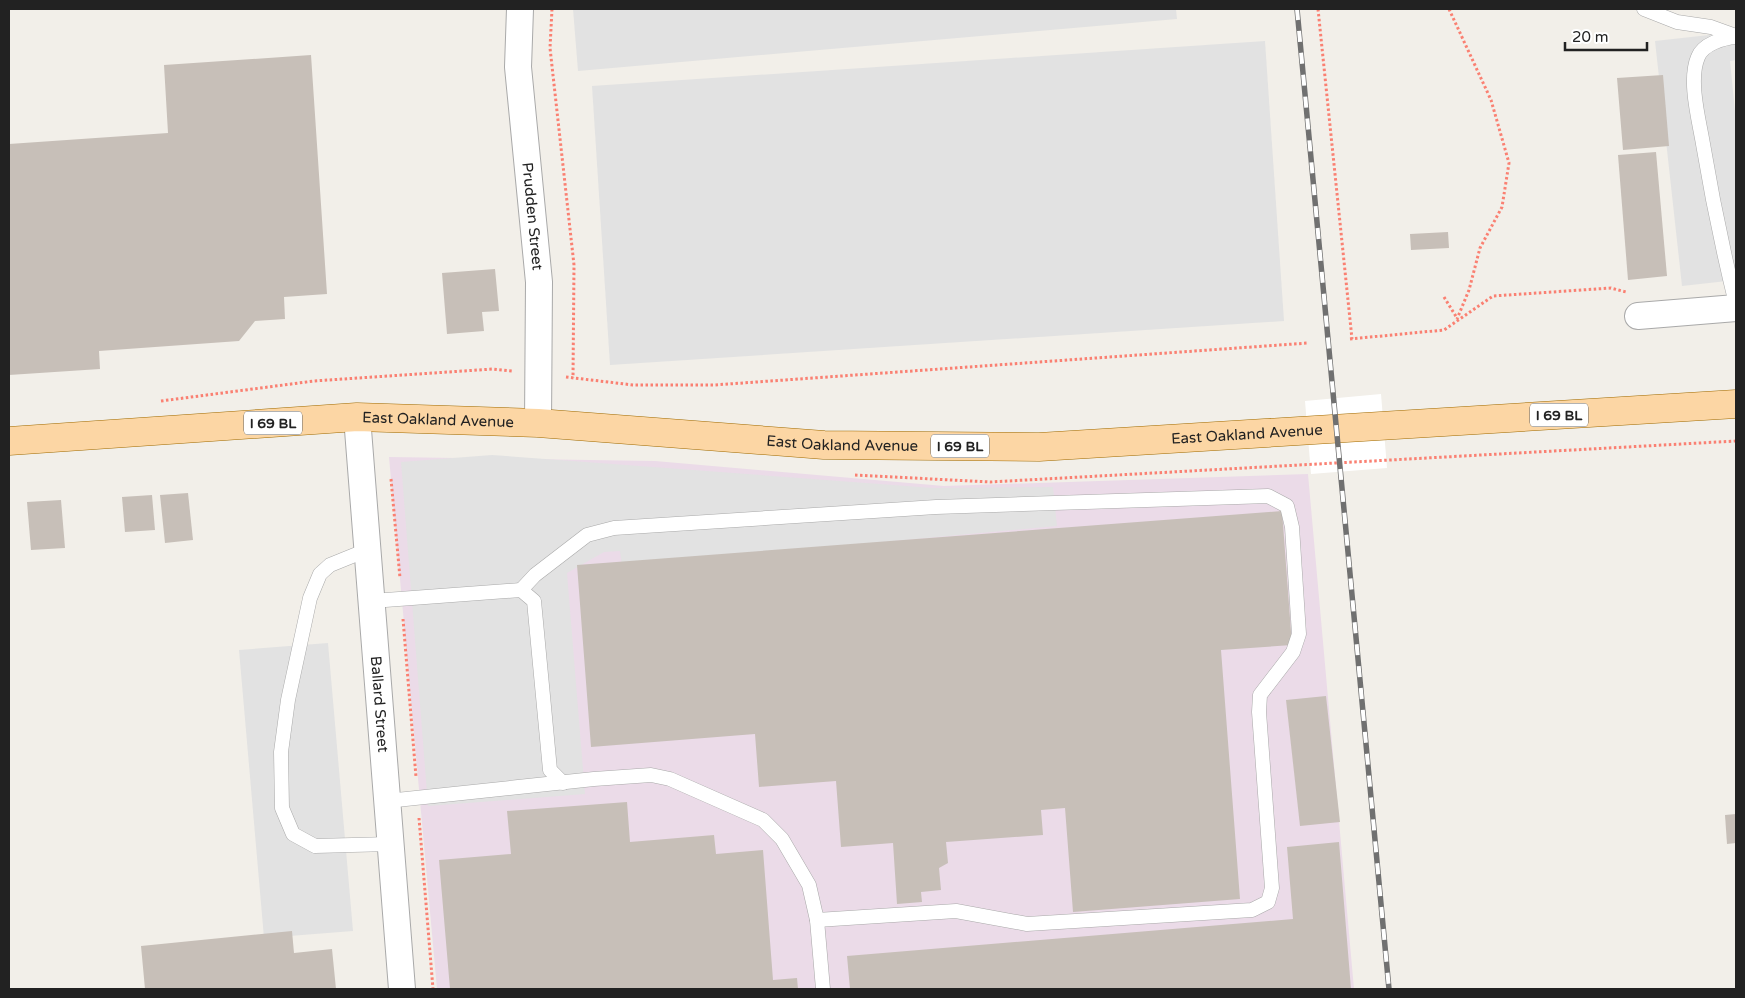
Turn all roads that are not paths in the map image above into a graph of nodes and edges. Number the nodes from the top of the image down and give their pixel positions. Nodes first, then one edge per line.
1 (520, 9) edge
2 (1644, 9) edge
3 (1736, 36) edge
4 (1635, 304) road end
5 (1736, 304) edge
6 (1736, 308) edge
7 (1736, 404) edge
8 (357, 417) junction
9 (538, 423) junction
10 (9, 441) edge
11 (367, 550) junction
12 (521, 590) junction
13 (372, 601) junction
14 (562, 782) junction
15 (387, 801) junction
16 (390, 844) junction
17 (817, 920) junction
18 (402, 989) edge
19 (823, 989) edge

1 - 9 street, Prudden Street
2 - 3 lane
3 - 5 lane
4 - 6 street
7 - 9 main road, East Oakland Avenue / I 69 BL
8 - 9 main road, East Oakland Avenue / I 69 BL
8 - 10 main road, East Oakland Avenue / I 69 BL
8 - 11 street, Ballard Street
11 - 13 street, Ballard Street
11 - 16 lane
12 - 13 lane
12 - 14 lane
12 - 17 lane
13 - 15 street, Ballard Street
14 - 15 lane
14 - 17 lane
15 - 16 street, Ballard Street
16 - 18 street, Ballard Street
17 - 19 lane

